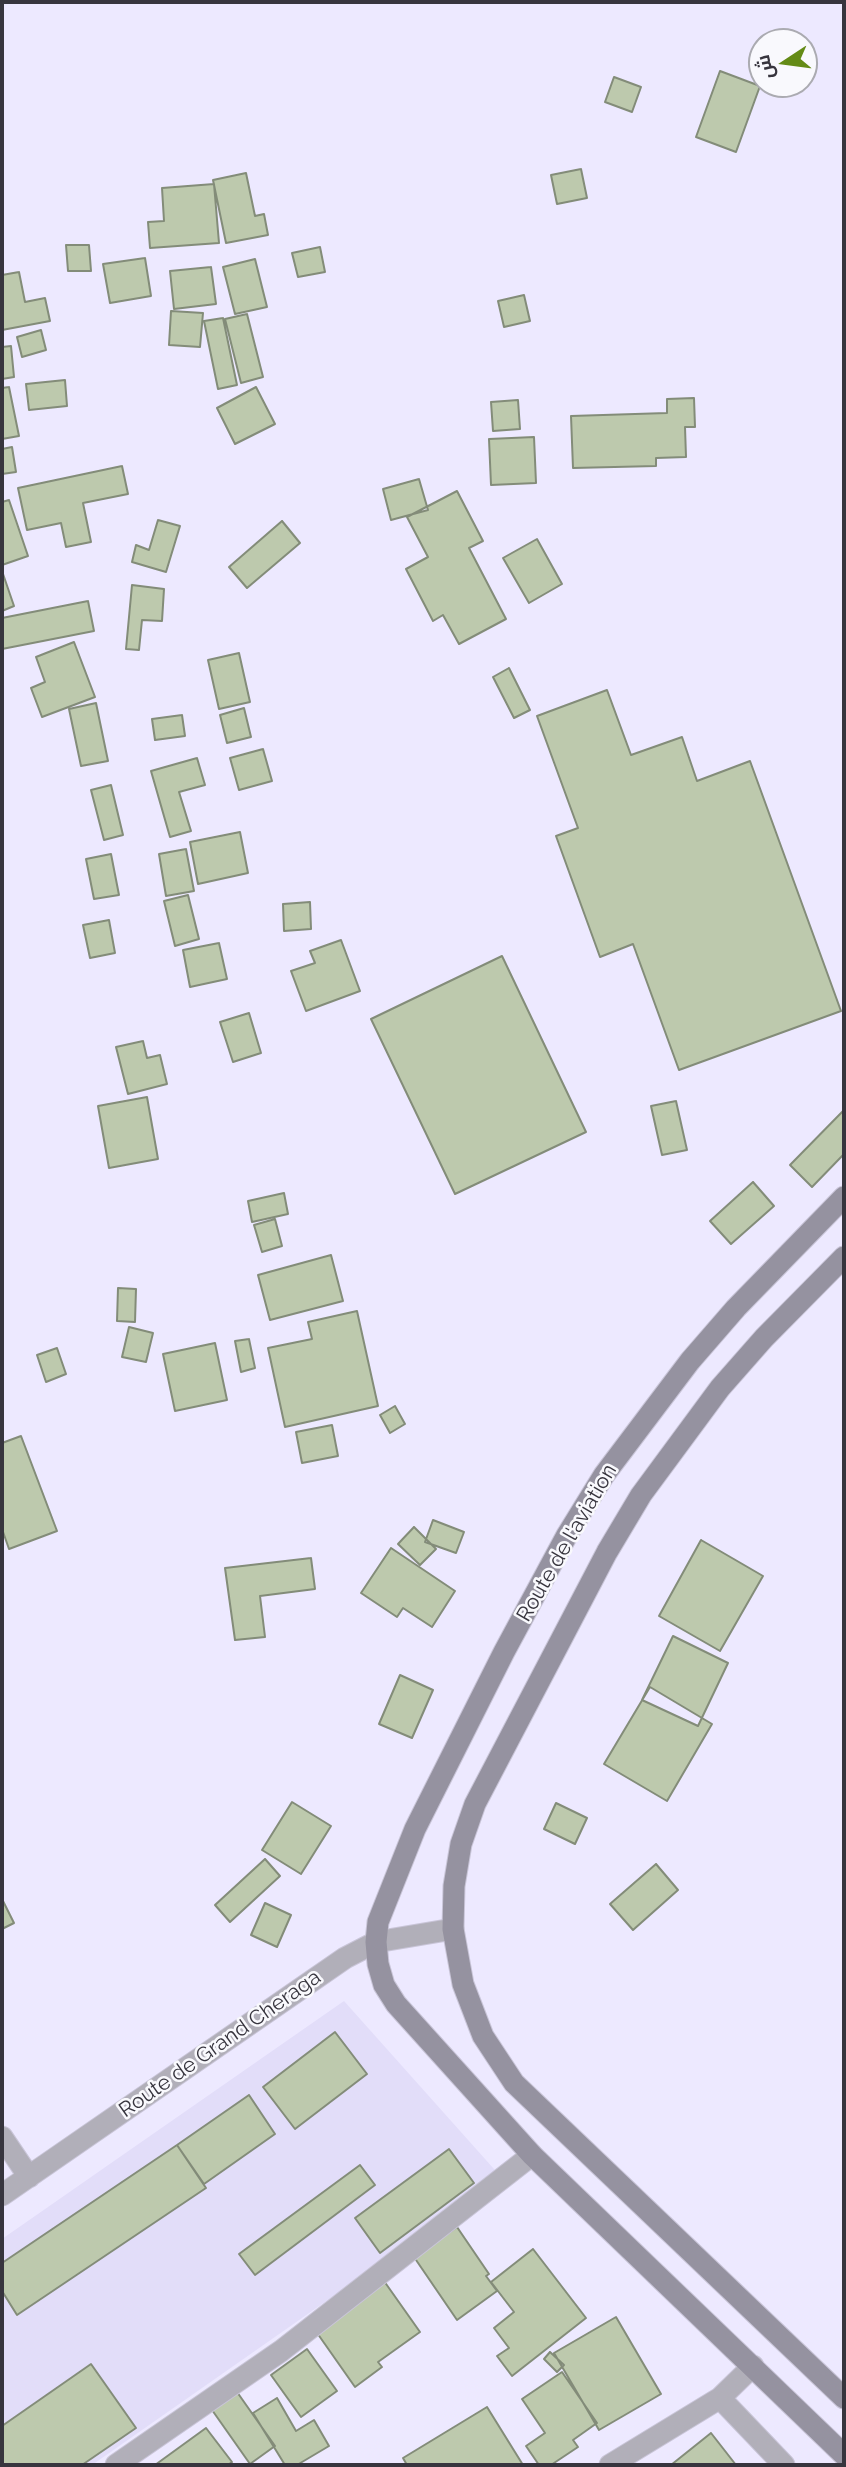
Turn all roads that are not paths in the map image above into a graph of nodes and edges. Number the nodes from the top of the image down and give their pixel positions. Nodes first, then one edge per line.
1 (844, 1197) edge
2 (844, 1257) edge
3 (453, 1929) junction
4 (376, 1942) junction
5 (2, 2137) edge
6 (532, 2155) junction
7 (29, 2177) junction
8 (2, 2195) edge
9 (753, 2366) junction
10 (720, 2398) junction
11 (844, 2398) edge
12 (844, 2455) edge
13 (116, 2465) edge
14 (610, 2465) edge
15 (784, 2465) edge

1 - 4 street, Route de l'aviation
2 - 3 street
3 - 4 street, Route de Grand Cheraga
3 - 11 street
4 - 6 street
4 - 7 street, Route de Grand Cheraga
5 - 7 street
6 - 9 street
6 - 13 street
7 - 8 street, Route de Grand Cheraga
9 - 10 street
9 - 12 street
10 - 14 street
10 - 15 street

